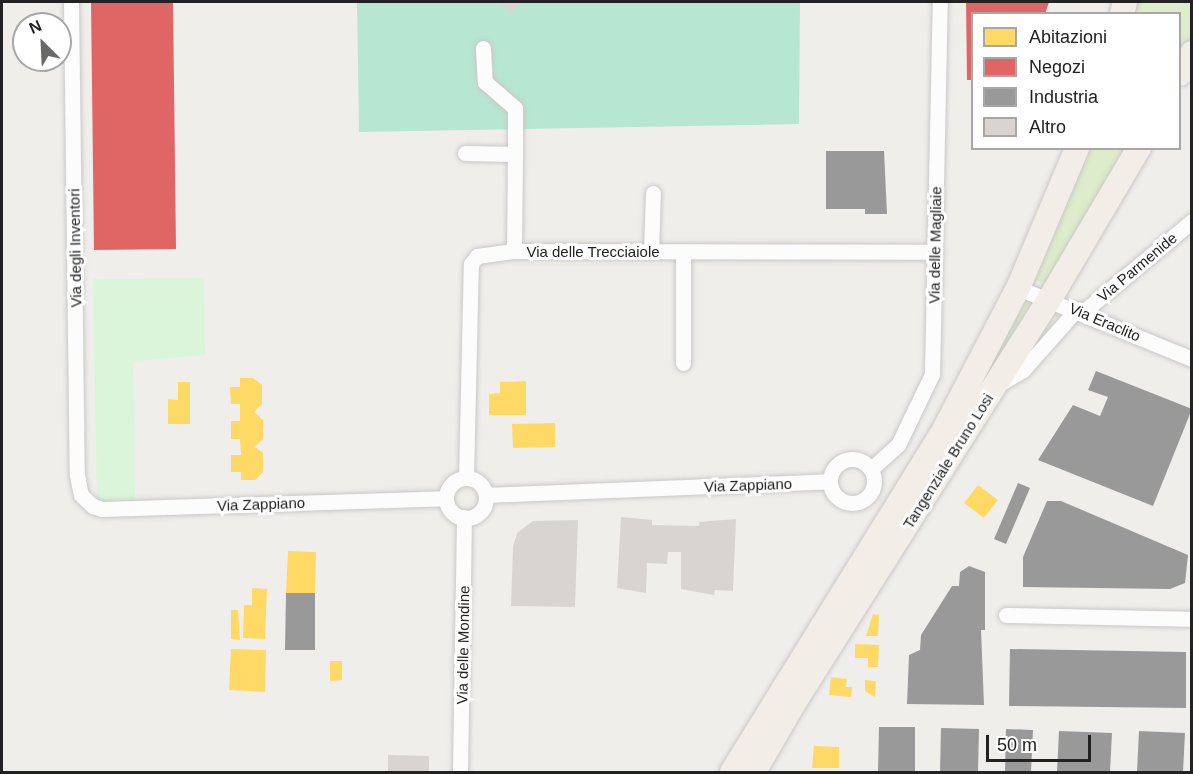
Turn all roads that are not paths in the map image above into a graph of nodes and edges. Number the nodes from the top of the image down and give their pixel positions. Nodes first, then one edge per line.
1 (71, 2) edge
2 (940, 2) edge
3 (483, 48) dead end
4 (1191, 53) edge
5 (1181, 70) edge
6 (1076, 150) edge
7 (1137, 150) edge
8 (465, 153) dead end
9 (515, 154) junction
10 (653, 193) dead end
11 (1191, 221) edge
12 (514, 251) junction
13 (651, 252) junction
14 (683, 252) junction
15 (935, 252) junction
16 (1018, 288) junction
17 (1049, 300) junction
18 (1080, 311) junction
19 (1191, 359) edge
20 (683, 363) dead end
21 (996, 385) junction
22 (871, 469) junction
23 (466, 478) junction
24 (830, 481) junction
25 (81, 495) joint
26 (486, 495) junction
27 (446, 498) junction
28 (464, 518) junction
29 (1006, 615) dead end
30 (1191, 619) edge
31 (460, 772) edge
32 (732, 772) edge
33 (754, 772) edge

1 - 25 street, Via degli Inventori
2 - 15 street, Via delle Magliaie
3 - 9 street
4 - 5 main road
6 - 16 main road, Tangenziale Bruno Losi
7 - 17 main road, Tangenziale Bruno Losi
8 - 9 street
9 - 12 street
10 - 13 street
11 - 18 street, Via Parmenide
12 - 13 street, Via delle Trecciaiole
12 - 23 street, Via delle Trecciaiole
13 - 14 street, Via delle Trecciaiole
14 - 15 street, Via delle Trecciaiole
14 - 20 street
15 - 22 street, Via delle Magliaie
16 - 17 street, Via Eraclito
16 - 32 main road, Tangenziale Bruno Losi
17 - 18 street, Via Eraclito
17 - 21 main road, Tangenziale Bruno Losi
18 - 19 street, Via Eraclito
18 - 21 street, Via Parmenide
21 - 33 main road, Tangenziale Bruno Losi
22 - 24 street
22 - 24 street
23 - 26 street
23 - 27 street
24 - 26 street, Via Zappiano
25 - 27 street, Via Zappiano
26 - 28 street
27 - 28 street
28 - 31 street, Via delle Mondine
29 - 30 street

